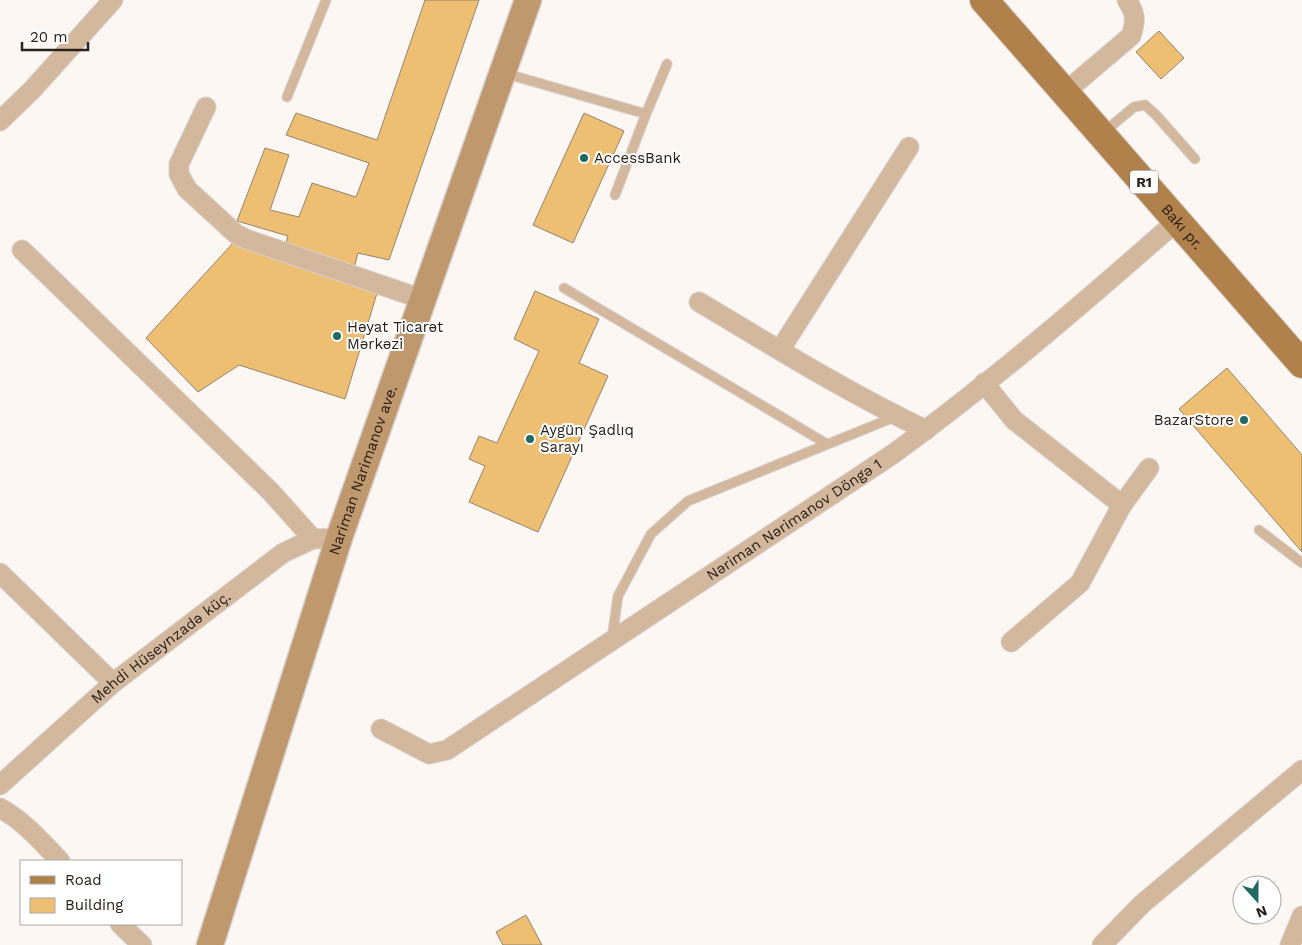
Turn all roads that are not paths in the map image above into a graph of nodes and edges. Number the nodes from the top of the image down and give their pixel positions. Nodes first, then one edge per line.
1 (113, 0) edge
2 (326, 0) edge
3 (528, 0) edge
4 (984, 0) edge
5 (1127, 0) edge
6 (667, 64) dead end
7 (502, 72) junction
8 (1066, 92) junction
9 (287, 97) dead end
10 (206, 107) dead end
11 (646, 114) junction
12 (0, 120) edge
13 (1102, 134) junction
14 (909, 147) dead end
15 (1195, 158) dead end
16 (615, 195) dead end
17 (1178, 220) junction
18 (22, 250) dead end
19 (564, 288) dead end
20 (422, 299) junction
21 (699, 302) dead end
22 (780, 350) junction
23 (1302, 364) edge
24 (984, 383) junction
25 (897, 416) junction
26 (926, 430) junction
27 (827, 444) junction
28 (1149, 468) dead end
29 (1122, 505) junction
30 (1259, 530) dead end
31 (326, 539) junction
32 (1302, 563) edge
33 (0, 574) edge
34 (612, 641) junction
35 (1011, 642) dead end
36 (113, 683) junction
37 (381, 729) dead end
38 (1302, 770) edge
39 (0, 785) edge
40 (0, 808) edge
41 (59, 860) edge
42 (1302, 916) edge
43 (121, 925) edge
44 (142, 945) edge
45 (210, 945) edge
46 (1102, 945) edge
47 (1290, 945) edge

1 - 12 street
2 - 9 lane
3 - 7 main road, Nariman Narimanov ave.
4 - 8 main road, Bakı pr. / R1
5 - 8 street
6 - 11 lane
7 - 11 lane
7 - 20 main road, Nariman Narimanov ave.
8 - 13 main road, Bakı pr. / R1
10 - 20 street
11 - 16 lane
13 - 15 lane
13 - 17 main road, Bakı pr. / R1
14 - 22 street
17 - 23 main road, Bakı pr. / R1
17 - 24 street, Nəriman Nərimanov Döngə 1
18 - 31 street
19 - 27 lane
20 - 31 main road, Nariman Narimanov ave.
21 - 22 street
22 - 25 street
24 - 26 street, Nəriman Nərimanov Döngə 1
24 - 29 street
25 - 26 street
25 - 27 lane
26 - 34 street, Nəriman Nərimanov Döngə 1
27 - 34 lane
28 - 29 street
29 - 35 street
30 - 32 lane
31 - 36 street, Mehdi Hüseynzadə küç.
31 - 45 main road, Nariman Narimanov ave.
33 - 36 street
34 - 37 street, Nəriman Nərimanov Döngə 1
36 - 39 street, Mehdi Hüseynzadə küç.
38 - 46 street
40 - 41 street
42 - 47 street
43 - 44 street

